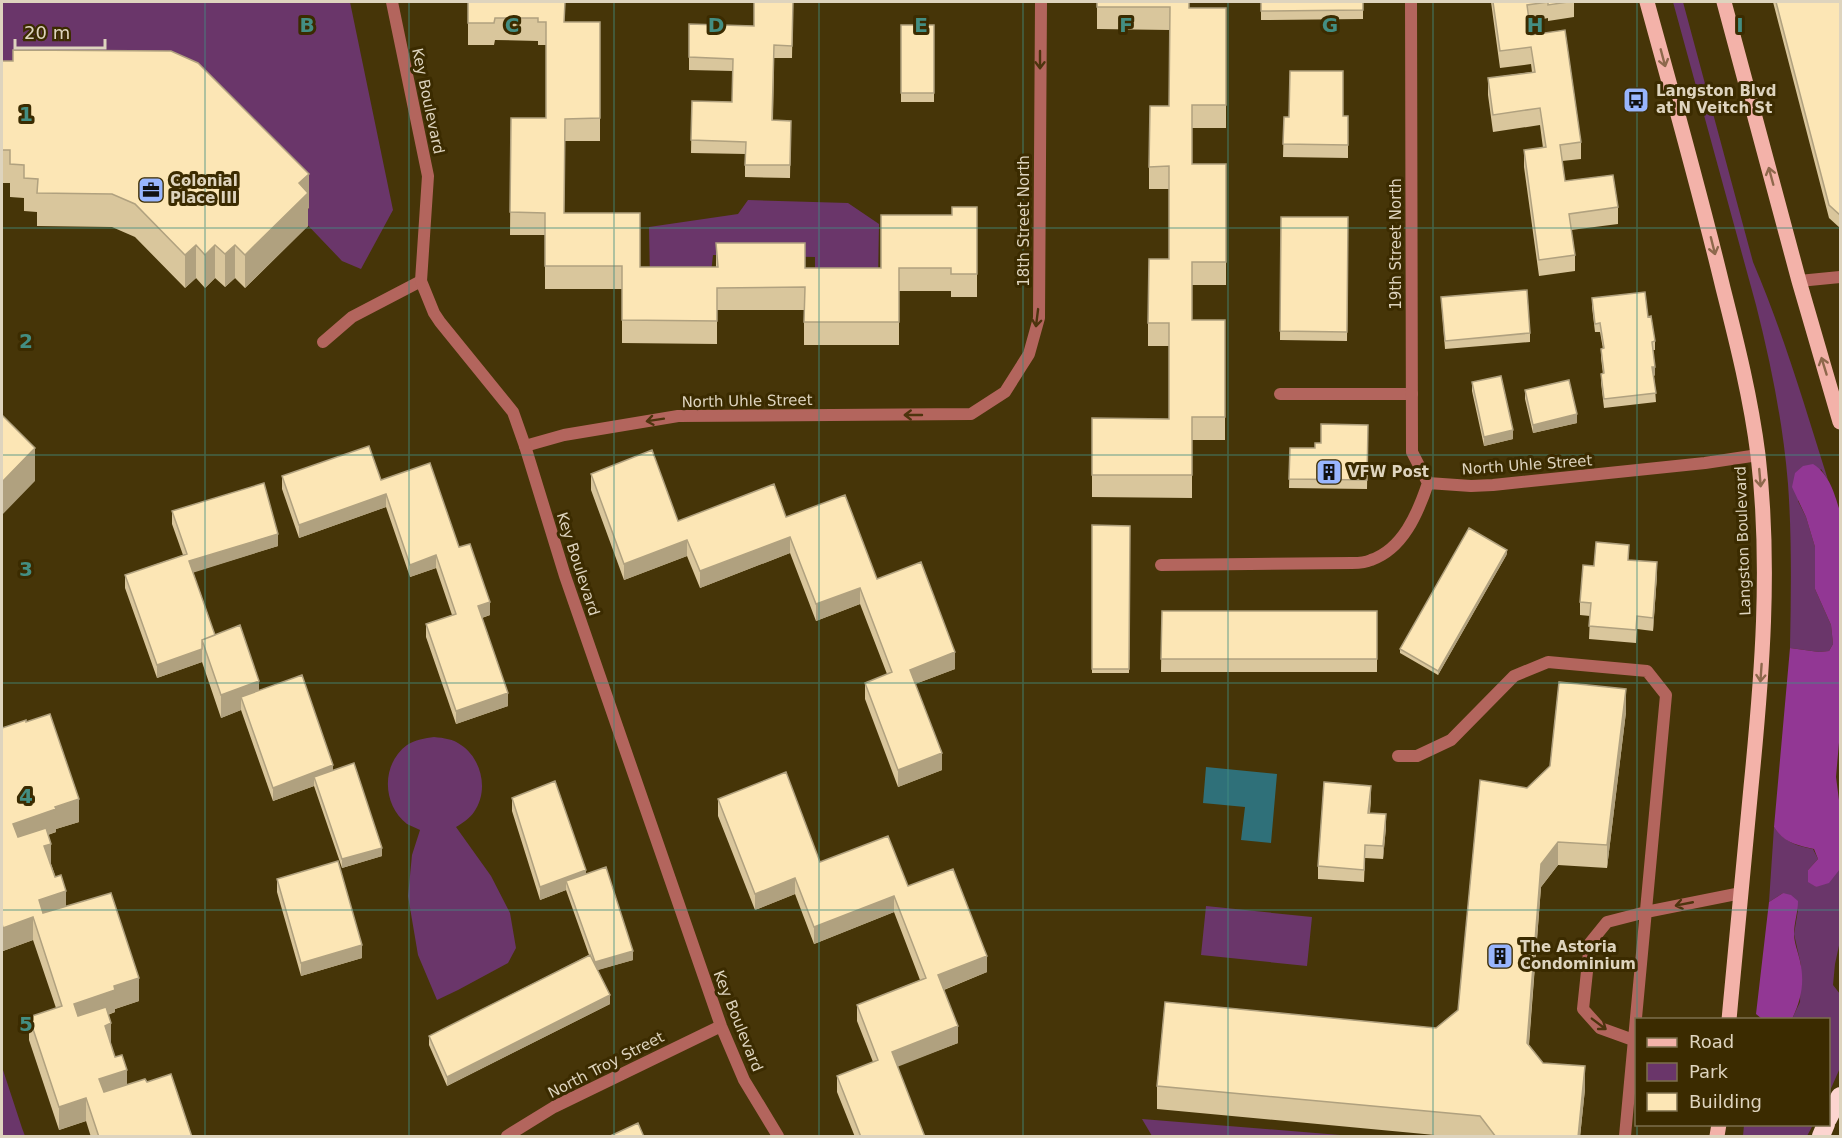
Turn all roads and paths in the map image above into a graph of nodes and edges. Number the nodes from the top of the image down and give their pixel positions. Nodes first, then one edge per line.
1 (392, 2) edge
2 (1041, 2) edge
3 (1411, 2) edge
4 (1647, 2) edge
5 (1725, 2) edge
6 (1840, 277) edge
7 (421, 281) junction
8 (1799, 281) junction
9 (323, 342) dead end
10 (1280, 394) dead end
11 (1412, 394) junction
12 (971, 414) joint
13 (1840, 422) edge
14 (525, 446) junction
15 (1758, 455) junction
16 (1428, 483) junction
17 (1161, 565) dead end
18 (1398, 756) dead end
19 (1741, 893) junction
20 (1646, 912) junction
21 (1637, 1018) edge
22 (1729, 1018) edge
23 (721, 1026) junction
24 (1635, 1041) edge
25 (1840, 1096) edge
26 (1830, 1115) edge
27 (507, 1137) edge
28 (778, 1137) edge
29 (1625, 1137) edge

1 - 7 street, Key Boulevard
2 -> 12 street, 18th Street North
3 - 11 street, 19th Street North
4 -> 15 main road, Langston Boulevard
8 -> 5 main road
6 - 8 street
7 - 9 street
7 - 14 street, Key Boulevard
13 -> 8 main road
10 - 11 street
11 - 16 street, 19th Street North
12 -> 14 street, North Uhle Street
14 - 23 street, Key Boulevard
15 - 16 street, North Uhle Street
15 -> 19 main road, Langston Boulevard
16 - 17 street
18 - 20 street
19 -> 20 street
19 - 22 main road, Langston Boulevard
20 - 21 street
20 -> 24 street
23 - 27 street, North Troy Street
23 - 28 street, Key Boulevard
24 - 29 street
25 - 26 highway

